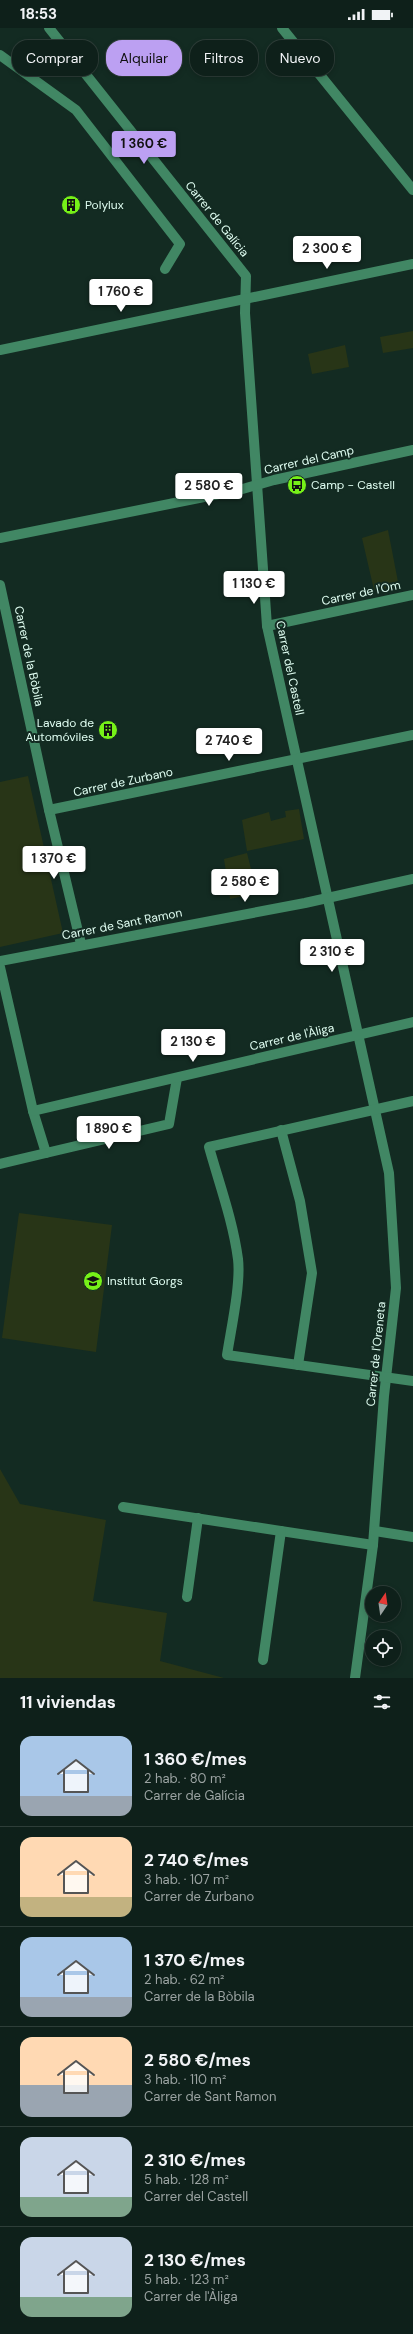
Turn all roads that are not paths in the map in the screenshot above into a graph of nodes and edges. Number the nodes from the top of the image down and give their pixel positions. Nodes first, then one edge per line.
1 (49, 28) edge
2 (282, 28) edge
3 (0, 55) edge
4 (413, 190) edge
5 (413, 264) edge
6 (165, 269) dead end
7 (246, 299) junction
8 (0, 350) edge
9 (413, 450) edge
10 (256, 486) junction
11 (0, 538) edge
12 (0, 585) edge
13 (413, 595) edge
14 (267, 626) junction
15 (413, 735) edge
16 (296, 759) junction
17 (49, 810) junction
18 (413, 879) edge
19 (326, 899) junction
20 (81, 944) junction
21 (0, 961) edge
22 (0, 967) edge
23 (413, 1022) edge
24 (358, 1035) junction
25 (177, 1078) junction
26 (413, 1101) edge
27 (374, 1109) junction
28 (33, 1111) junction
29 (281, 1130) junction
30 (46, 1153) junction
31 (0, 1164) edge
32 (298, 1365) junction
33 (386, 1377) junction
34 (413, 1381) edge
35 (123, 1507) dead end
36 (198, 1518) junction
37 (281, 1531) junction
38 (375, 1531) junction
39 (413, 1537) edge
40 (374, 1545) junction
41 (187, 1597) dead end
42 (263, 1660) dead end
43 (355, 1678) edge

1 - 7 street, Carrer de Galícia
2 - 4 street
3 - 6 street
5 - 7 street
7 - 8 street
7 - 10 street, Carrer del Castell
9 - 10 street, Carrer del Camp
10 - 11 street, Carrer del Camp
10 - 14 street, Carrer del Castell
12 - 17 street, Carrer de la Bòbila
13 - 14 street, Carrer de l'Om
14 - 16 street, Carrer del Castell
15 - 16 street, Carrer de Zurbano
16 - 17 street, Carrer de Zurbano
16 - 19 street, Carrer del Castell
17 - 20 street, Carrer de la Bòbila
18 - 19 street, Carrer de Sant Ramon
19 - 20 street, Carrer de Sant Ramon
19 - 24 street, Carrer del Castell
20 - 21 street, Carrer de Sant Ramon
22 - 28 street
23 - 24 street, Carrer de l'Àliga
24 - 25 street, Carrer de l'Àliga
24 - 27 street, Carrer de l'Oreneta
25 - 28 street, Carrer de l'Àliga
25 - 30 street
26 - 27 street
27 - 29 street
27 - 33 street, Carrer de l'Oreneta
28 - 30 street
29 - 32 street
29 - 32 street
30 - 31 street
32 - 33 street
33 - 34 street
33 - 38 street, Carrer de l'Oreneta
35 - 36 street
36 - 37 street
36 - 41 street
37 - 40 street
37 - 42 street
38 - 39 street
38 - 40 street, Carrer de l'Oreneta
40 - 43 street, Carrer de l'Oreneta

